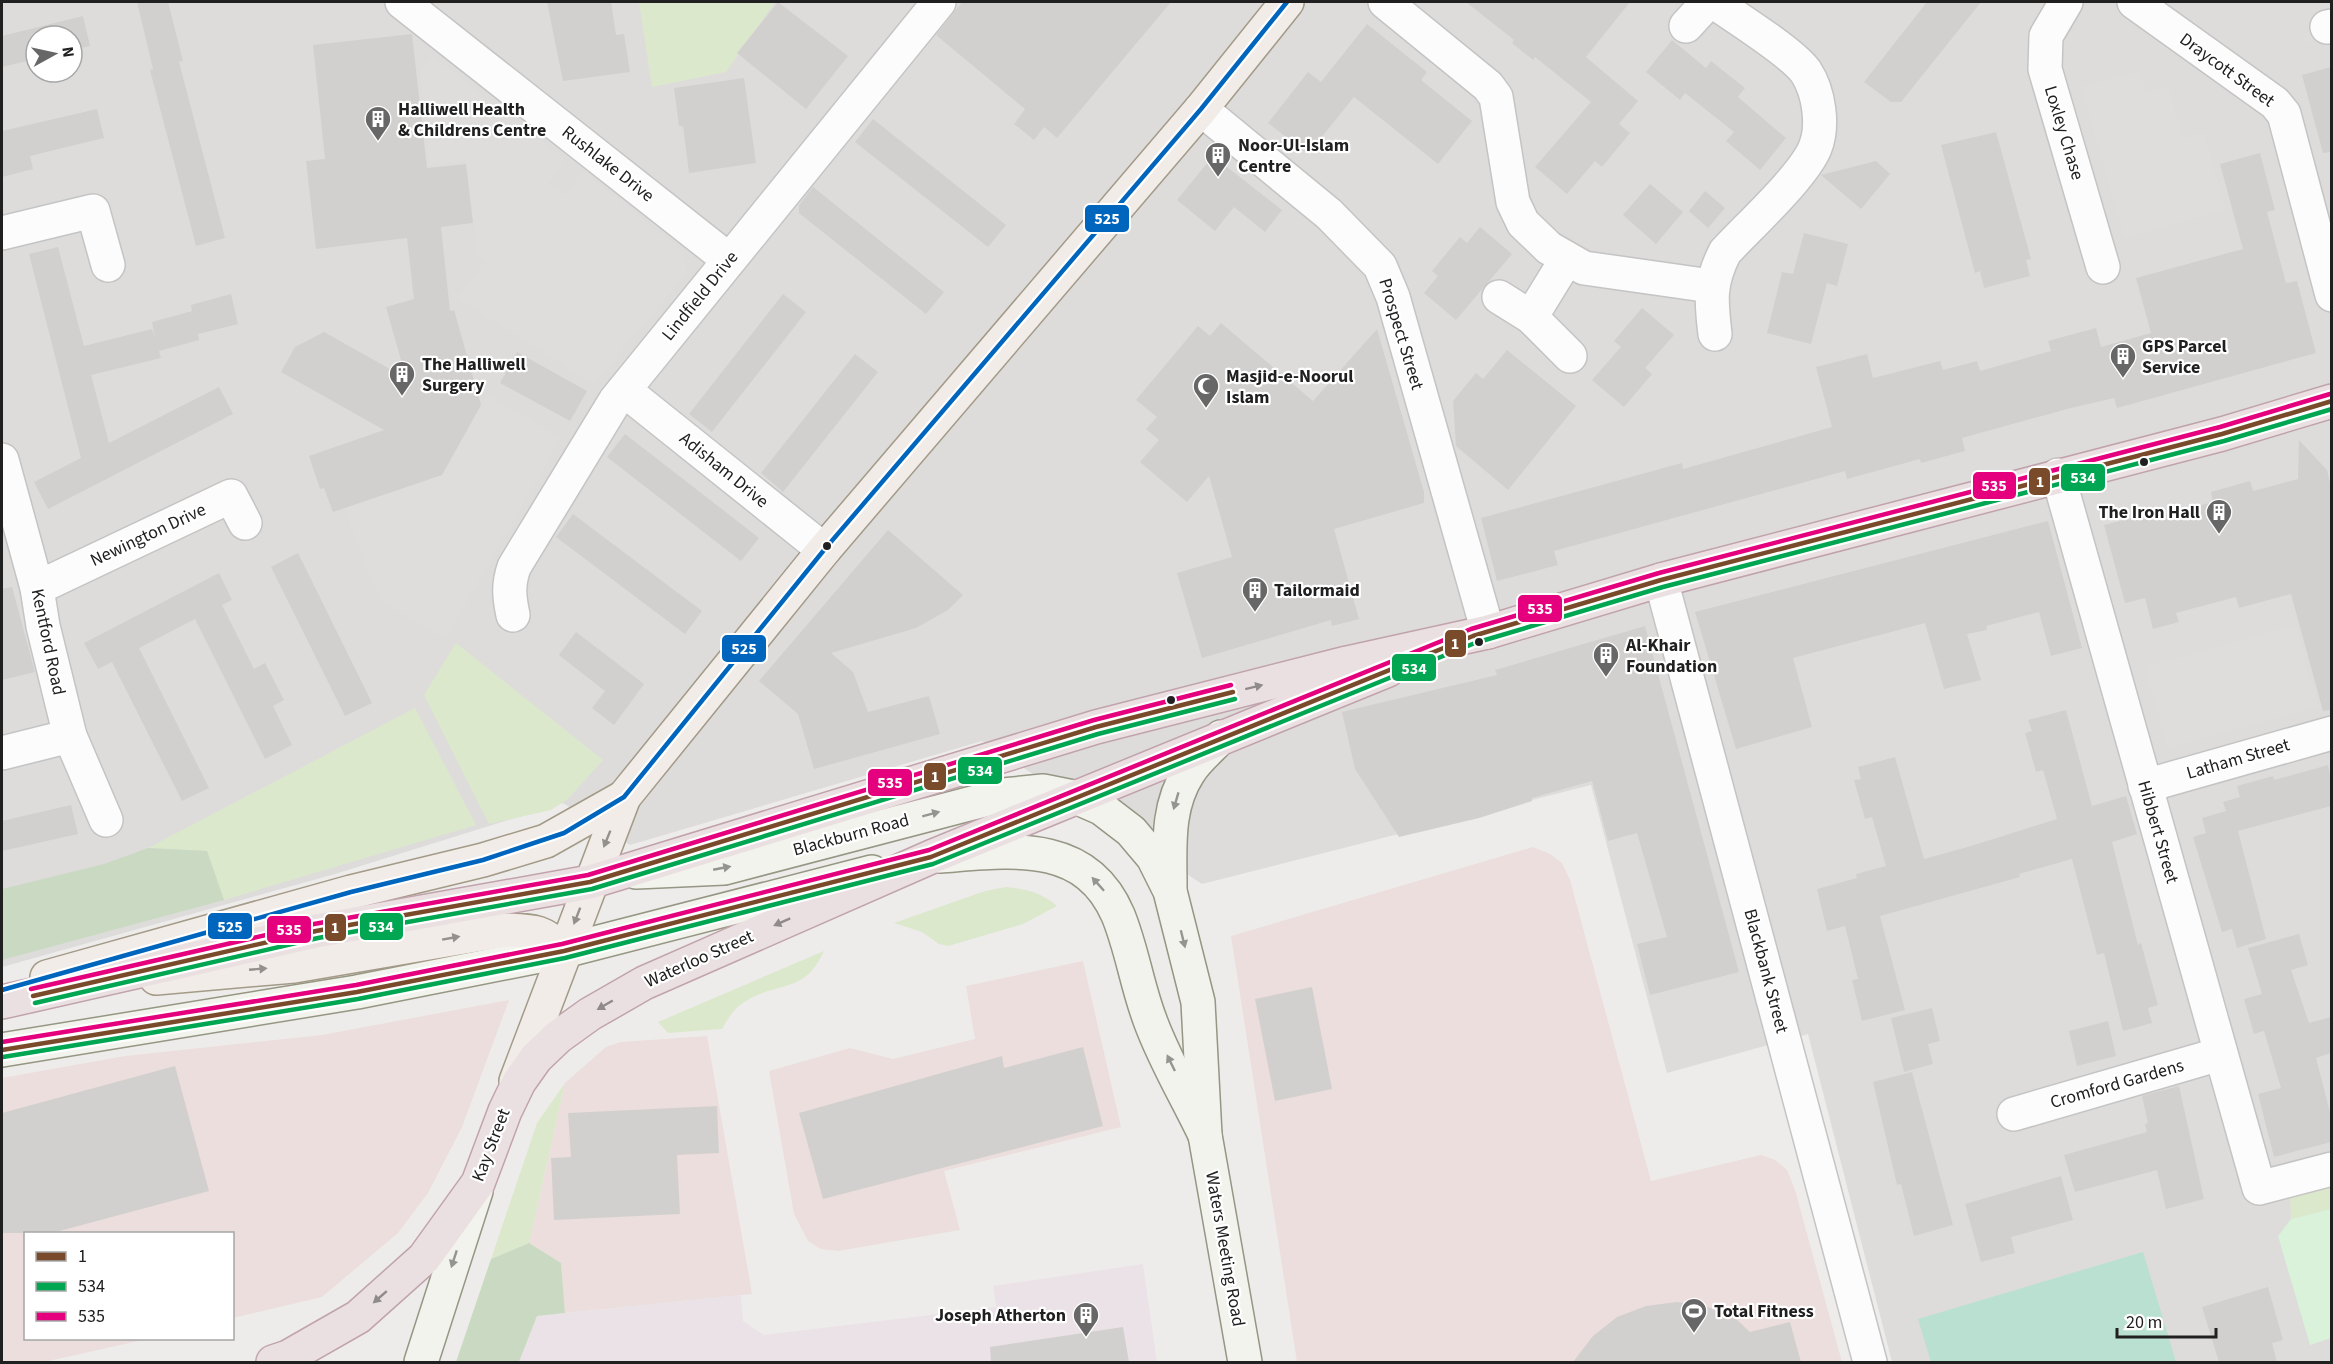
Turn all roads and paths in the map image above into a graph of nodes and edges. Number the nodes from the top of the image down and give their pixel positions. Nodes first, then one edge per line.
1 (402, 2) edge
2 (939, 2) edge
3 (1287, 2) edge
4 (1385, 2) edge
5 (1708, 2) edge
6 (1714, 2) edge
7 (2066, 2) edge
8 (2149, 6) edge
9 (1686, 26) dead end
10 (1201, 109) junction
11 (2, 233) edge
12 (729, 260) junction
13 (1566, 260) junction
14 (108, 265) dead end
15 (2103, 267) dead end
16 (1711, 286) junction
17 (2331, 295) edge
18 (1499, 297) dead end
19 (1532, 317) junction
20 (1715, 334) dead end
21 (1570, 356) dead end
22 (624, 390) junction
23 (2331, 400) edge
24 (2, 460) edge
25 (2058, 476) junction
26 (245, 523) dead end
27 (824, 550) junction
28 (1661, 579) junction
29 (37, 588) junction
30 (513, 615) dead end
31 (1480, 634) junction
32 (2331, 733) edge
33 (70, 736) junction
34 (1221, 737) junction
35 (2, 753) edge
36 (2145, 786) junction
37 (624, 797) junction
38 (1078, 798) junction
39 (106, 820) dead end
40 (931, 856) junction
41 (622, 872) junction
42 (590, 882) junction
43 (1170, 891) junction
44 (564, 951) junction
45 (96, 983) junction
46 (2, 990) edge
47 (2, 1002) edge
48 (2, 1050) edge
49 (2220, 1054) junction
50 (505, 1111) junction
51 (2014, 1114) dead end
52 (1205, 1135) junction
53 (2331, 1168) edge
54 (478, 1183) junction
55 (273, 1362) edge
56 (421, 1362) edge
57 (1245, 1362) edge
58 (1870, 1362) edge

1 - 12 street, Rushlake Drive
2 - 12 street, Lindfield Drive
3 - 10 main road
4 - 13 street
5 - 9 street
6 - 16 street
7 - 15 street, Loxley Chase
8 - 17 street, Draycott Street
10 - 27 main road
10 - 31 street, Prospect Street
11 - 14 street
12 - 22 street, Lindfield Drive
13 - 16 street
13 - 19 street
16 - 20 street
18 - 19 street
19 - 21 street
22 - 27 street, Adisham Drive
22 - 30 street, Lindfield Drive
23 - 25 highway, Blackburn Road
24 - 29 street, Kentford Road
25 - 28 highway, Blackburn Road
25 - 36 street, Hibbert Street
26 - 29 street, Newington Drive
27 - 37 main road
28 - 31 highway, Blackburn Road
28 - 58 street, Blackbank Street
29 - 33 street, Kentford Road
31 - 34 highway, Blackburn Road
41 -> 31 highway, Blackburn Road
32 - 36 street, Latham Street
33 - 35 street
33 - 39 street, Kentford Road
34 - 38 highway, Blackburn Road
34 -> 43 street
36 - 49 street, Hibbert Street
37 -> 42 main road, Kay Street
37 - 46 main road
38 - 40 highway, Blackburn Road
41 -> 38 street, Blackburn Road
38 - 43 street, Waters Meeting Road
40 - 44 street, Blackburn Road
40 -> 50 highway, Waterloo Street
52 -> 40 street, Waters Meeting Road
41 - 42 highway, Blackburn Road
42 -> 44 main road, Kay Street
42 - 45 highway, Blackburn Road
43 -> 52 street, Waters Meeting Road
45 -> 44 main road
44 - 48 street, Blackburn Road
44 - 50 main road, Kay Street
45 - 47 highway, Blackburn Road
49 - 51 street, Cromford Gardens
49 - 53 street, Hibbert Street
50 - 54 highway, Kay Street
52 - 57 street, Waters Meeting Road
54 -> 55 highway, Kay Street
54 -> 56 street

